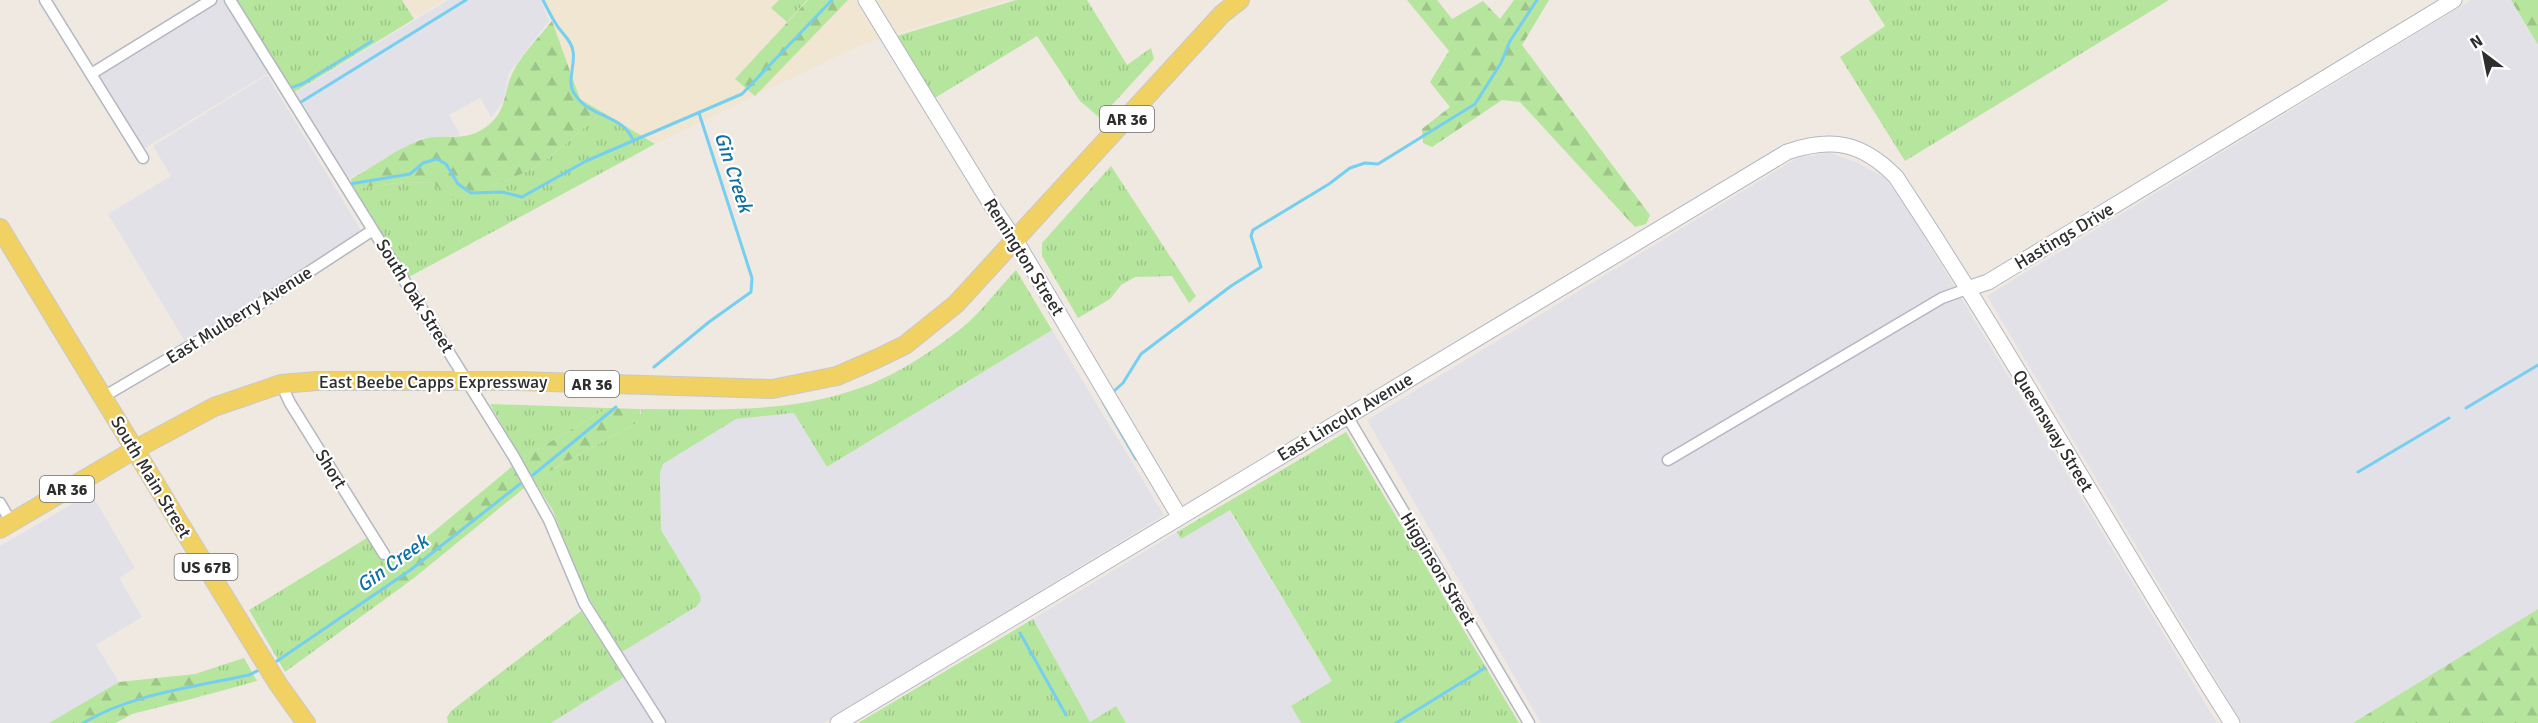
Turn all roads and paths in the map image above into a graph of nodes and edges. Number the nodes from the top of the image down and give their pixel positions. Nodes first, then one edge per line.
1 (45, 0) edge
2 (211, 0) edge
3 (230, 0) edge
4 (866, 0) edge
5 (1240, 0) edge
6 (2454, 0) edge
7 (91, 74) junction
8 (1862, 150) joint
9 (143, 158) dead end
10 (0, 228) edge
11 (374, 230) junction
12 (1016, 241) junction
13 (1967, 289) junction
14 (468, 382) junction
15 (281, 384) junction
16 (103, 397) junction
17 (1347, 416) junction
18 (134, 450) junction
19 (1668, 460) dead end
20 (0, 503) edge
21 (1179, 516) junction
22 (6, 525) edge
23 (384, 554) dead end
24 (306, 723) edge
25 (660, 723) edge
26 (838, 723) edge
27 (1529, 723) edge
28 (2232, 723) edge

1 - 7 street
2 - 7 street
3 - 11 street, South Oak Street
4 - 12 street, Remington Street
5 - 12 main road, East Beebe Capps Expressway / AR 36
6 - 13 street, Hastings Drive
7 - 9 street
8 - 13 street, Queensway Street
8 - 17 street, East Lincoln Avenue
10 - 16 main road, South Main Street / US 67B
11 - 14 street, South Oak Street
11 - 16 street, East Mulberry Avenue
12 - 14 main road, East Beebe Capps Expressway / AR 36
12 - 21 street, Remington Street
13 - 19 street, Hastings Drive
13 - 28 street, Queensway Street
14 - 15 main road, East Beebe Capps Expressway / AR 36
14 - 25 street, South Oak Street
15 - 18 main road, East Beebe Capps Expressway / AR 36
15 - 23 street, Short
16 - 18 main road, South Main Street / US 67B
17 - 21 street, East Lincoln Avenue
17 - 27 street, Higginson Street
18 - 22 main road, AR 36
18 - 24 main road, South Main Street / US 67B
20 - 22 street
21 - 26 street, East Lincoln Avenue

